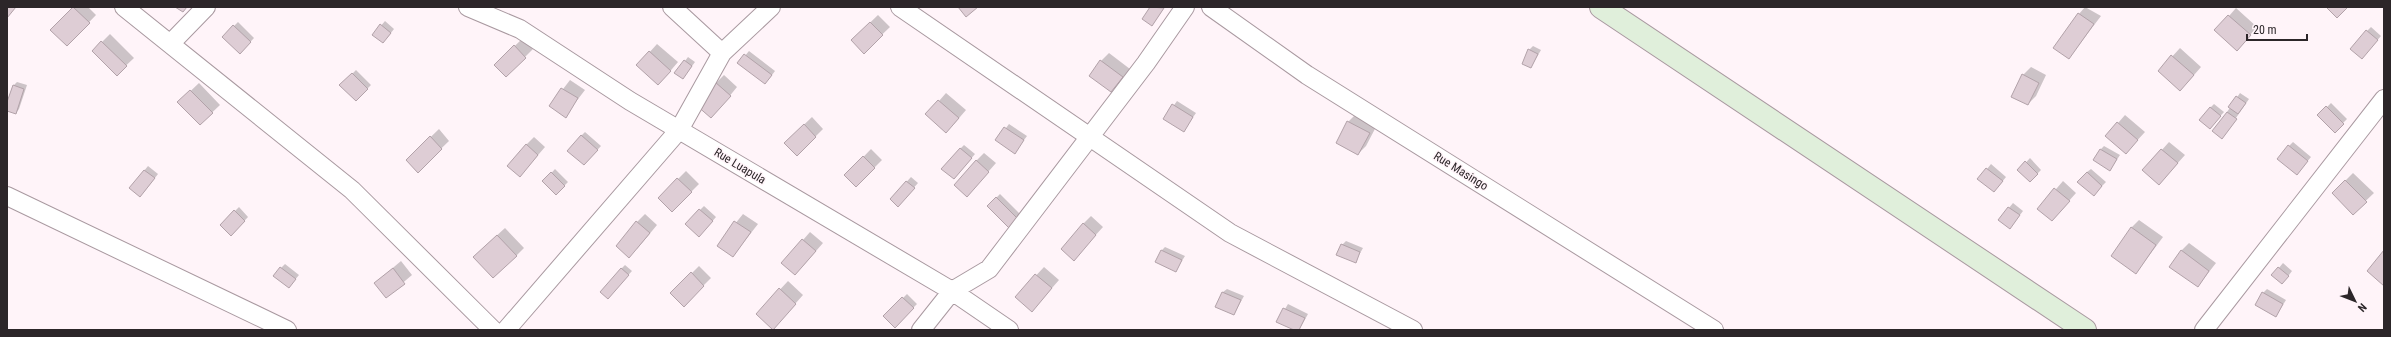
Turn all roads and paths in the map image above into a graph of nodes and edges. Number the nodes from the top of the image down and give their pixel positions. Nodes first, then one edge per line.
1 (124, 7) edge
2 (206, 7) edge
3 (468, 7) edge
4 (672, 7) edge
5 (772, 7) edge
6 (900, 7) edge
7 (1185, 7) edge
8 (1211, 7) edge
9 (1601, 7) edge
10 (171, 43) junction
11 (722, 52) junction
12 (2384, 99) edge
13 (679, 130) junction
14 (1089, 138) junction
15 (7, 196) edge
16 (952, 291) junction
17 (286, 330) edge
18 (493, 330) edge
19 (506, 330) edge
20 (921, 330) edge
21 (1009, 330) edge
22 (1413, 330) edge
23 (1714, 330) edge
24 (2085, 330) edge
25 (2204, 330) edge

1 - 10 street
2 - 10 street
3 - 13 street, Rue Luapula
4 - 11 street
5 - 11 street
6 - 14 street
7 - 14 street
8 - 23 street, Rue Masingo
9 - 24 main road
10 - 18 street
11 - 13 street
12 - 25 street
13 - 16 street, Rue Luapula
13 - 19 street
14 - 16 street
14 - 22 street
15 - 17 street
16 - 20 street
16 - 21 street, Rue Luapula

